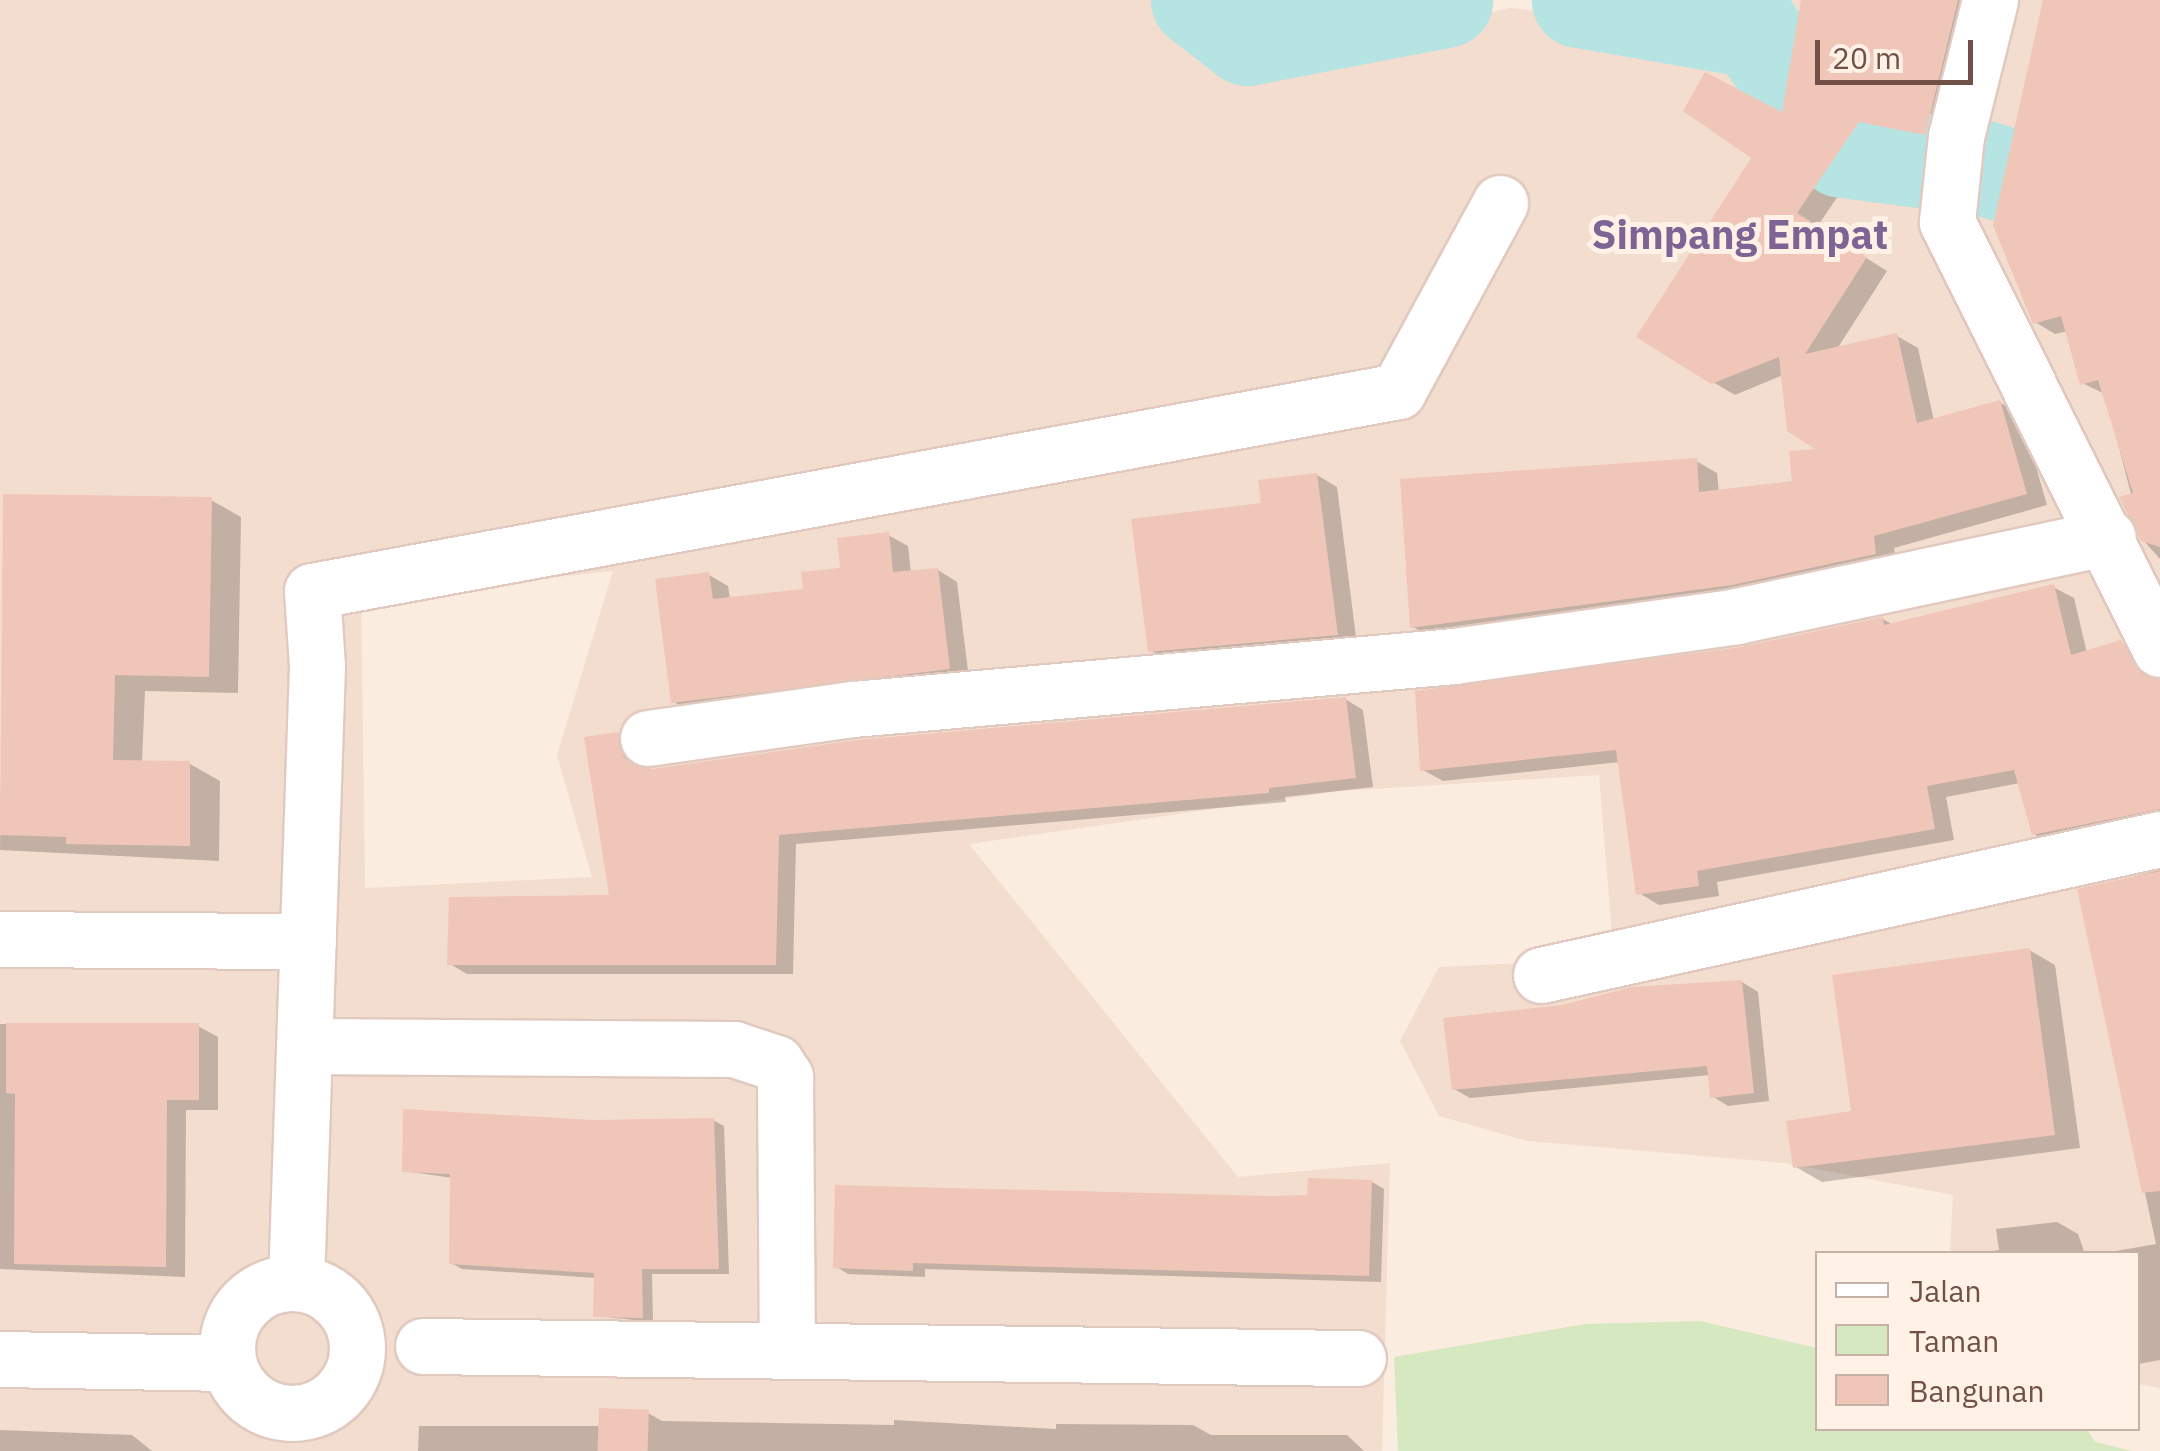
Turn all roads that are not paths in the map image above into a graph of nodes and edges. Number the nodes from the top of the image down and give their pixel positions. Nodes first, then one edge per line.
1 (1990, 0) edge
2 (1500, 203) dead end
3 (2108, 537) junction
4 (2160, 649) edge
5 (648, 738) dead end
6 (2160, 839) edge
7 (0, 938) edge
8 (308, 941) junction
9 (1540, 975) dead end
10 (306, 1046) junction
11 (296, 1282) junction
12 (423, 1346) dead end
13 (787, 1350) junction
14 (1358, 1358) dead end
15 (0, 1360) edge
16 (227, 1363) junction
17 (291, 1430) edge

1 - 3 street
2 - 8 street
3 - 4 street
3 - 5 street
6 - 9 street
7 - 8 street
8 - 10 street
10 - 11 street
10 - 13 street
11 - 16 street
11 - 17 street
12 - 13 street
13 - 14 street
15 - 16 street
16 - 17 street

